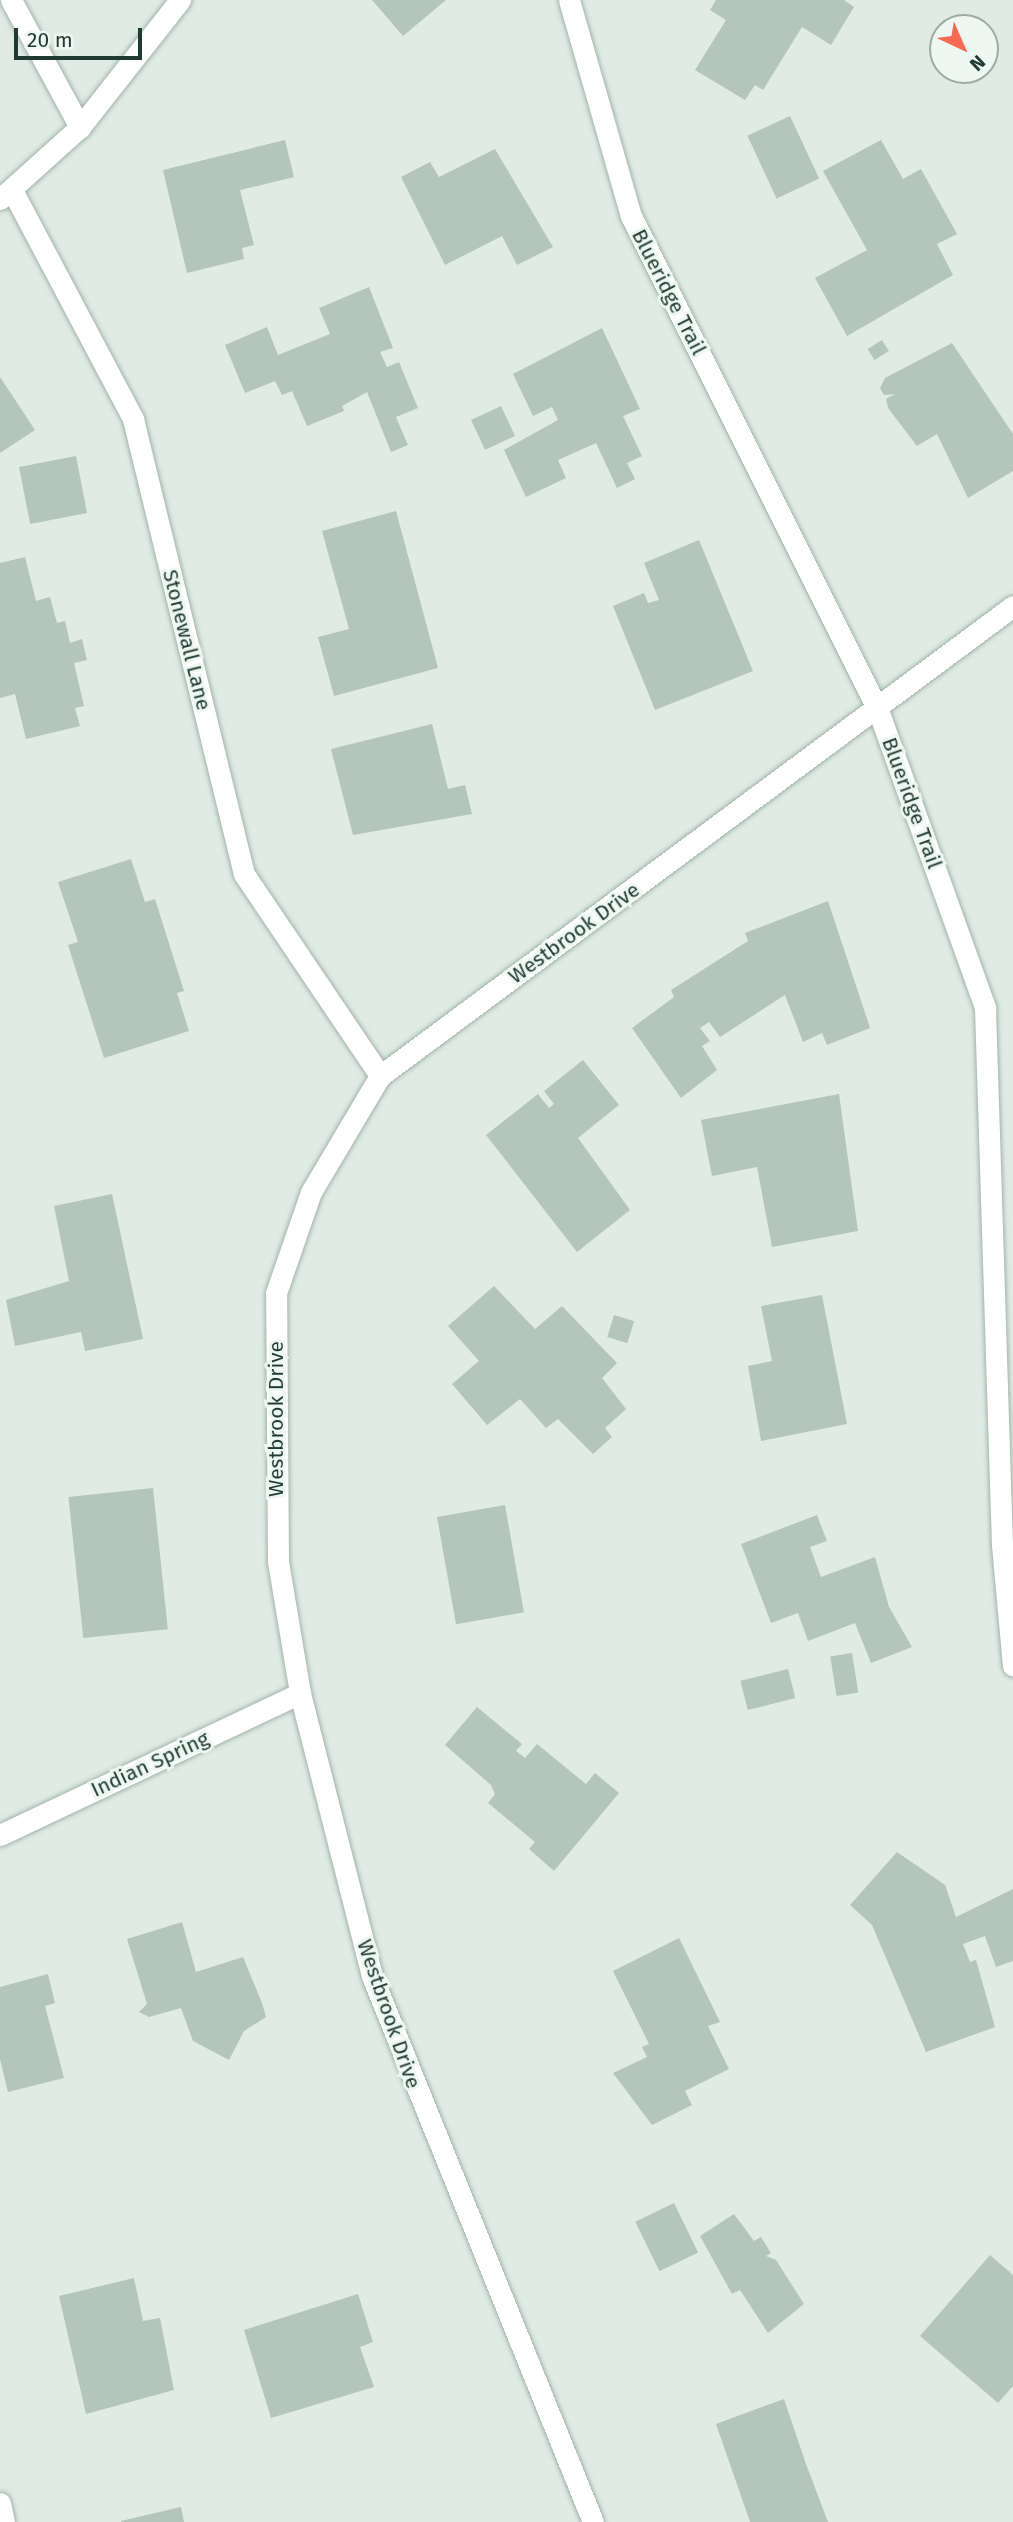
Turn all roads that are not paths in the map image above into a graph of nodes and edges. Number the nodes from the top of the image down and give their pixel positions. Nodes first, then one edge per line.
1 (11, 0) edge
2 (180, 0) edge
3 (569, 0) edge
4 (80, 127) junction
5 (6, 195) edge
6 (1013, 607) edge
7 (878, 710) junction
8 (380, 1076) junction
9 (1013, 1667) edge
10 (300, 1693) junction
11 (0, 1835) edge
12 (0, 2503) edge
13 (4, 2522) edge
14 (593, 2522) edge

1 - 4 street
2 - 4 street
3 - 7 street, Blueridge Trail
4 - 5 street
5 - 8 street, Stonewall Lane
6 - 7 street, Westbrook Drive
7 - 8 street, Westbrook Drive
7 - 9 street, Blueridge Trail
8 - 10 street, Westbrook Drive
10 - 11 street, Indian Spring
10 - 14 street, Westbrook Drive
12 - 13 street

